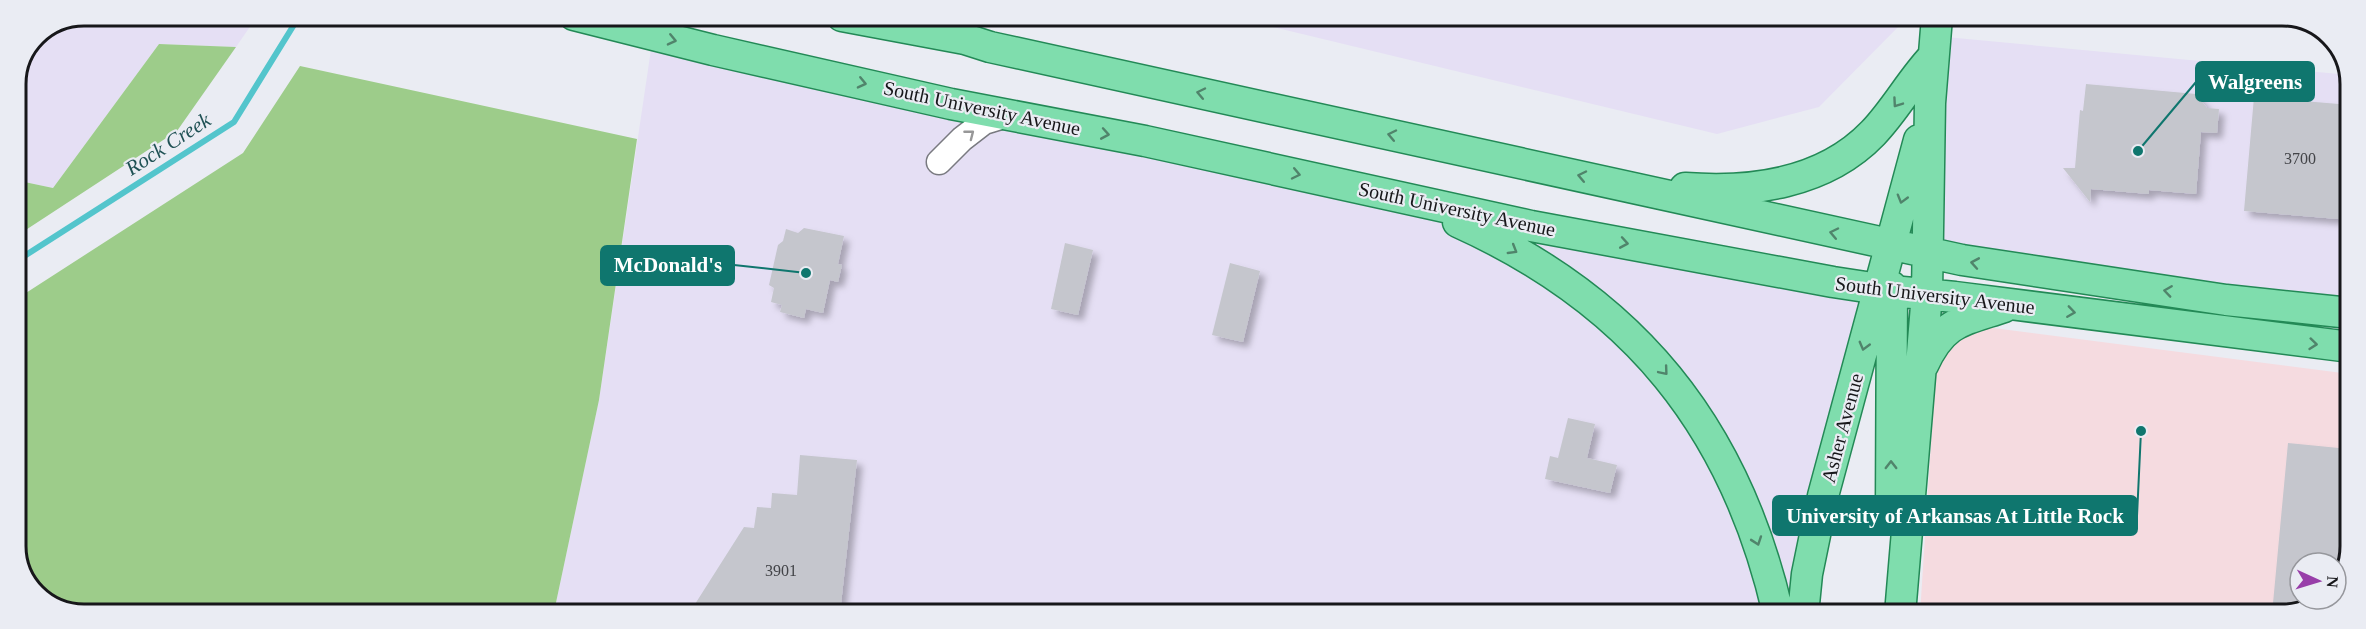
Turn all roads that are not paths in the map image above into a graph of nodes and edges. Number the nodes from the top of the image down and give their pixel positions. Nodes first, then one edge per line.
1 (618, 26) edge
2 (895, 26) edge
3 (1935, 26) edge
4 (1933, 57) junction
5 (1929, 103) junction
6 (1007, 115) junction
7 (939, 162) dead end
8 (1612, 182) junction
9 (1362, 188) junction
10 (1891, 244) junction
11 (1928, 253) junction
12 (1886, 290) junction
13 (1927, 294) junction
14 (2013, 304) junction
15 (2340, 312) edge
16 (2340, 347) edge
17 (1920, 370) junction
18 (1775, 603) edge
19 (1804, 603) edge
20 (1899, 603) edge
21 (1901, 603) edge

1 -> 6 main road, South University Avenue
8 -> 2 main road, South University Avenue
3 - 4 main road
4 - 5 main road
4 -> 8 main road
5 -> 10 main road
5 - 11 main road
7 -> 6 street
6 -> 9 main road, South University Avenue
10 -> 8 main road, South University Avenue
9 -> 12 main road, South University Avenue
9 -> 18 main road
10 - 11 main road, South University Avenue
10 - 12 main road
11 - 13 main road
15 -> 11 main road, South University Avenue
12 - 13 main road, South University Avenue
12 -> 19 main road, Asher Avenue
20 -> 12 main road
13 - 14 main road, South University Avenue
13 - 17 main road
14 -> 16 main road, South University Avenue
14 - 17 main road
17 - 21 main road

